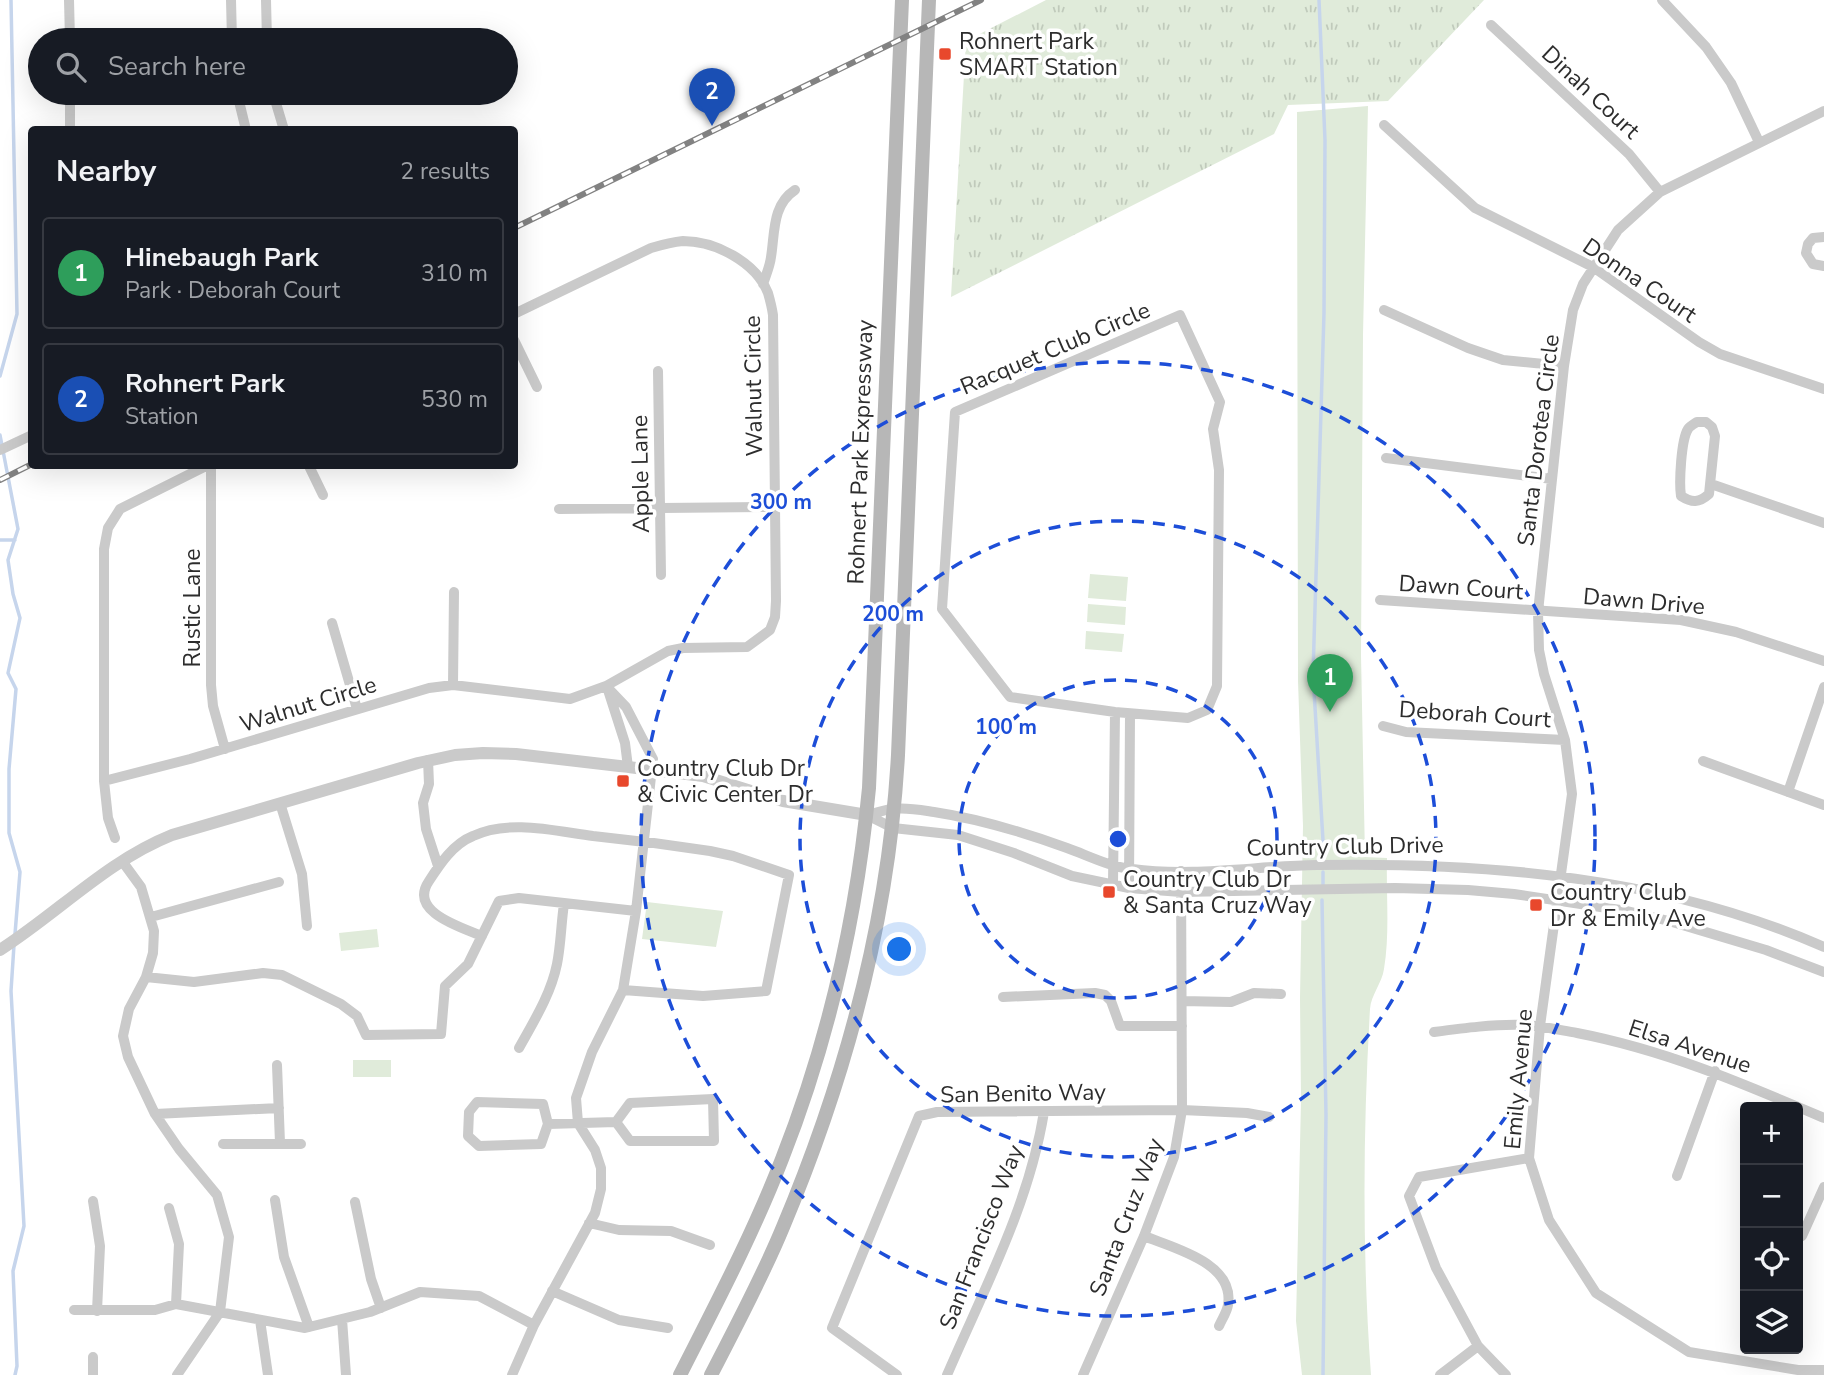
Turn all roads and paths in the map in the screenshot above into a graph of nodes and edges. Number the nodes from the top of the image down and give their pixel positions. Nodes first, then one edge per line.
1 (69, 0) edge
2 (231, 0) edge
3 (266, 0) edge
4 (902, 0) edge
5 (929, 0) edge
6 (1662, 0) edge
7 (1491, 25) dead end
8 (69, 28) edge
9 (232, 28) edge
10 (267, 28) edge
11 (70, 105) edge
12 (240, 105) edge
13 (277, 105) edge
14 (1824, 111) edge
15 (1384, 125) dead end
16 (70, 126) edge
17 (245, 126) edge
18 (283, 126) edge
19 (1759, 142) junction
20 (795, 190) dead end
21 (1660, 192) junction
22 (1824, 237) edge
23 (1824, 266) edge
24 (1593, 267) junction
25 (763, 284) junction
26 (1384, 310) dead end
27 (518, 312) edge
28 (518, 348) edge
29 (1563, 366) junction
30 (658, 371) dead end
31 (537, 387) dead end
32 (1824, 389) edge
33 (28, 437) edge
34 (0, 450) edge
35 (1386, 458) dead end
36 (202, 469) edge
37 (208, 469) edge
38 (310, 469) edge
39 (1552, 479) junction
40 (1711, 484) junction
41 (323, 495) dead end
42 (775, 507) junction
43 (661, 508) junction
44 (559, 509) dead end
45 (1824, 523) edge
46 (661, 575) dead end
47 (454, 592) dead end
48 (1380, 600) dead end
49 (1538, 612) junction
50 (332, 623) dead end
51 (1824, 661) edge
52 (453, 685) junction
53 (606, 686) junction
54 (1824, 687) edge
55 (357, 709) junction
56 (1115, 712) junction
57 (1130, 714) junction
58 (1383, 726) dead end
59 (1565, 740) junction
60 (225, 749) junction
61 (428, 760) junction
62 (1703, 761) dead end
63 (628, 767) junction
64 (653, 770) junction
65 (104, 781) junction
66 (1788, 792) junction
67 (280, 803) junction
68 (1824, 805) edge
69 (894, 808) junction
70 (867, 815) junction
71 (893, 828) junction
72 (115, 838) dead end
73 (644, 842) junction
74 (122, 861) junction
75 (1113, 864) junction
76 (438, 866) junction
77 (1129, 869) junction
78 (1181, 871) junction
79 (1562, 877) junction
80 (279, 882) dead end
81 (1113, 884) junction
82 (1129, 888) junction
83 (1181, 892) junction
84 (1559, 900) junction
85 (564, 904) junction
86 (636, 911) junction
87 (151, 917) junction
88 (307, 926) dead end
89 (482, 936) junction
90 (1824, 947) edge
91 (3, 948) edge
92 (1824, 972) edge
93 (146, 977) junction
94 (623, 990) junction
95 (1281, 994) dead end
96 (1003, 997) dead end
97 (1182, 1001) junction
98 (1182, 1026) junction
99 (1539, 1026) junction
100 (1434, 1032) dead end
101 (519, 1048) dead end
102 (277, 1065) dead end
103 (1715, 1071) junction
104 (279, 1108) junction
105 (1182, 1110) junction
106 (1044, 1112) junction
107 (155, 1114) junction
108 (1269, 1117) dead end
109 (1824, 1118) edge
110 (616, 1122) junction
111 (578, 1123) junction
112 (548, 1124) junction
113 (280, 1143) junction
114 (301, 1143) dead end
115 (223, 1144) dead end
116 (1529, 1158) junction
117 (1677, 1176) dead end
118 (1824, 1187) edge
119 (275, 1200) dead end
120 (93, 1201) dead end
121 (355, 1202) dead end
122 (169, 1208) dead end
123 (589, 1223) junction
124 (1803, 1234) edge
125 (1144, 1236) junction
126 (709, 1245) dead end
127 (552, 1291) junction
128 (177, 1304) junction
129 (381, 1308) junction
130 (74, 1310) dead end
131 (97, 1311) junction
132 (220, 1312) junction
133 (342, 1319) junction
134 (260, 1320) junction
135 (534, 1325) junction
136 (1219, 1326) dead end
137 (309, 1327) junction
138 (668, 1328) dead end
139 (1478, 1346) junction
140 (93, 1357) dead end
141 (1824, 1370) edge
142 (93, 1375) edge
143 (177, 1375) edge
144 (268, 1375) edge
145 (346, 1375) edge
146 (512, 1375) edge
147 (680, 1375) edge
148 (711, 1375) edge
149 (897, 1375) edge
150 (947, 1375) edge
151 (1083, 1375) edge
152 (1440, 1375) edge
153 (1506, 1375) edge

1 - 8 street
2 - 9 street
3 - 10 street
4 - 70 main road, Rohnert Park Expressway
5 - 69 main road
6 - 19 street
7 - 21 street, Dinah Court
11 - 16 street
12 - 17 street
13 - 18 street
14 - 19 street, Santa Dorotea Circle
15 - 24 street, Donna Court
19 - 21 street, Santa Dorotea Circle
20 - 25 street
21 - 24 street, Santa Dorotea Circle
22 - 23 street
24 - 29 street, Santa Dorotea Circle
24 - 32 street, Donna Court
25 - 27 street, Walnut Circle
25 - 42 street, Walnut Circle
26 - 29 street
28 - 31 street
29 - 39 street, Santa Dorotea Circle
30 - 43 street, Apple Lane
33 - 34 street
35 - 39 street
36 - 65 street
37 - 60 street, Rustic Lane
38 - 41 street
39 - 49 street, Santa Dorotea Circle
40 - 40 street
40 - 45 street
42 - 43 street
42 - 53 street, Walnut Circle
43 - 44 street
43 - 46 street, Apple Lane
47 - 52 street
48 - 49 street, Dawn Court
49 - 51 street, Dawn Drive
49 - 59 street, Santa Dorotea Circle
50 - 55 street
52 - 53 street, Walnut Circle
52 - 55 street, Walnut Circle
53 - 63 street
53 - 64 street
54 - 66 street
55 - 60 street, Walnut Circle
56 - 57 street, Racquet Club Circle
56 - 57 street, Racquet Club Circle
56 - 75 street
57 - 77 street
58 - 59 street, Deborah Court
59 - 79 street, Santa Dorotea Circle
60 - 65 street, Walnut Circle
61 - 63 street, Country Club Drive
61 - 67 street, Country Club Drive
61 - 76 street
62 - 66 street
63 - 64 street, Country Club Drive
64 - 70 street, Country Club Drive
64 - 73 street
65 - 72 street
66 - 68 street
67 - 74 street, Country Club Drive
67 - 88 street
69 - 70 street, Country Club Drive
69 - 71 main road
69 - 75 street, Country Club Drive
70 - 71 street, Country Club Drive
70 - 147 main road, Rohnert Park Expressway
71 - 81 street, Country Club Drive
71 - 148 main road
73 - 76 street
73 - 86 street
73 - 94 street
74 - 87 street
74 - 91 street, Country Club Drive
75 - 77 street, Country Club Drive
75 - 81 street
76 - 89 street
77 - 78 street, Country Club Drive
77 - 82 street
78 - 79 street, Country Club Drive
78 - 83 street, Santa Cruz Way
79 - 84 street, Santa Dorotea Circle
79 - 90 street, Country Club Drive
80 - 87 street
81 - 82 street, Country Club Drive
82 - 83 street, Country Club Drive
83 - 84 street, Country Club Drive
83 - 97 street, Santa Cruz Way
84 - 92 street, Country Club Drive
84 - 99 street, Emily Avenue
85 - 86 street
85 - 89 street
85 - 101 street
86 - 94 street
87 - 93 street
89 - 93 street
93 - 107 street
94 - 111 street
95 - 97 street
96 - 98 street
97 - 98 street, Santa Cruz Way
98 - 105 street, Santa Cruz Way
99 - 100 street, Elsa Avenue
99 - 103 street, Elsa Avenue
99 - 116 street, Emily Avenue
102 - 104 street
103 - 109 street, Elsa Avenue
103 - 117 street
104 - 107 street
104 - 113 street
105 - 106 street, San Benito Way
105 - 108 street, San Benito Way
105 - 125 street, Santa Cruz Way
106 - 149 street, San Benito Way
106 - 150 street, San Francisco Way
107 - 132 street
110 - 110 street
110 - 111 street
111 - 112 street
111 - 123 street
112 - 112 street
113 - 114 street
113 - 115 street
116 - 139 street
116 - 141 street, Emily Avenue
118 - 124 street
119 - 137 street
120 - 131 street
121 - 129 street
122 - 128 street
123 - 126 street
123 - 127 street
125 - 136 street
125 - 151 street, Santa Cruz Way
127 - 135 street
127 - 138 street
128 - 131 street
128 - 132 street
129 - 133 street
129 - 135 street
130 - 131 street
132 - 134 street
132 - 143 street
133 - 137 street
133 - 145 street
134 - 137 street
134 - 144 street
135 - 146 street
139 - 152 street
139 - 153 street
140 - 142 street

